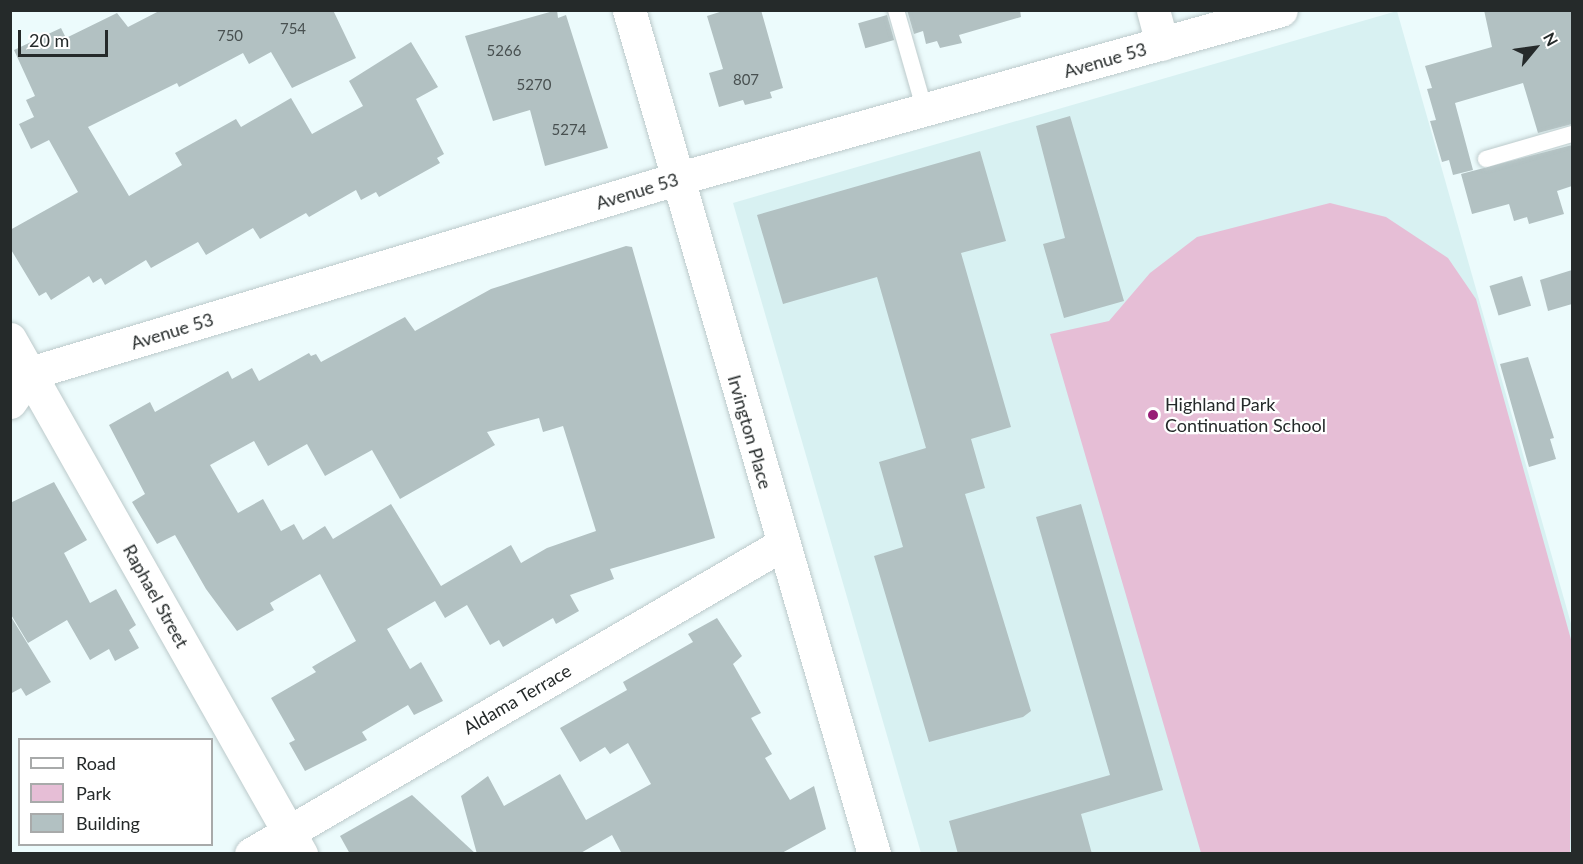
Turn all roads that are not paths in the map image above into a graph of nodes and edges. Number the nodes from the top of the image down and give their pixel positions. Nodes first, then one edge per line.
1 (630, 10) edge
2 (896, 10) edge
3 (1153, 10) edge
4 (1281, 10) edge
5 (1162, 44) junction
6 (924, 111) junction
7 (1572, 134) edge
8 (1486, 159) dead end
9 (676, 179) junction
10 (10, 339) edge
11 (30, 374) junction
12 (10, 402) edge
13 (783, 544) junction
14 (295, 843) edge
15 (250, 854) edge
16 (874, 854) edge

1 - 9 street, Irvington Place
2 - 6 lane
3 - 5 street
4 - 5 street, Avenue 53
5 - 6 street, Avenue 53
6 - 9 street, Avenue 53
7 - 8 lane
9 - 11 street, Avenue 53
9 - 13 street, Irvington Place
10 - 11 street, Raphael Street
11 - 12 street
11 - 14 street, Raphael Street
13 - 14 street, Aldama Terrace
13 - 16 street, Irvington Place
14 - 15 street, Aldama Terrace

